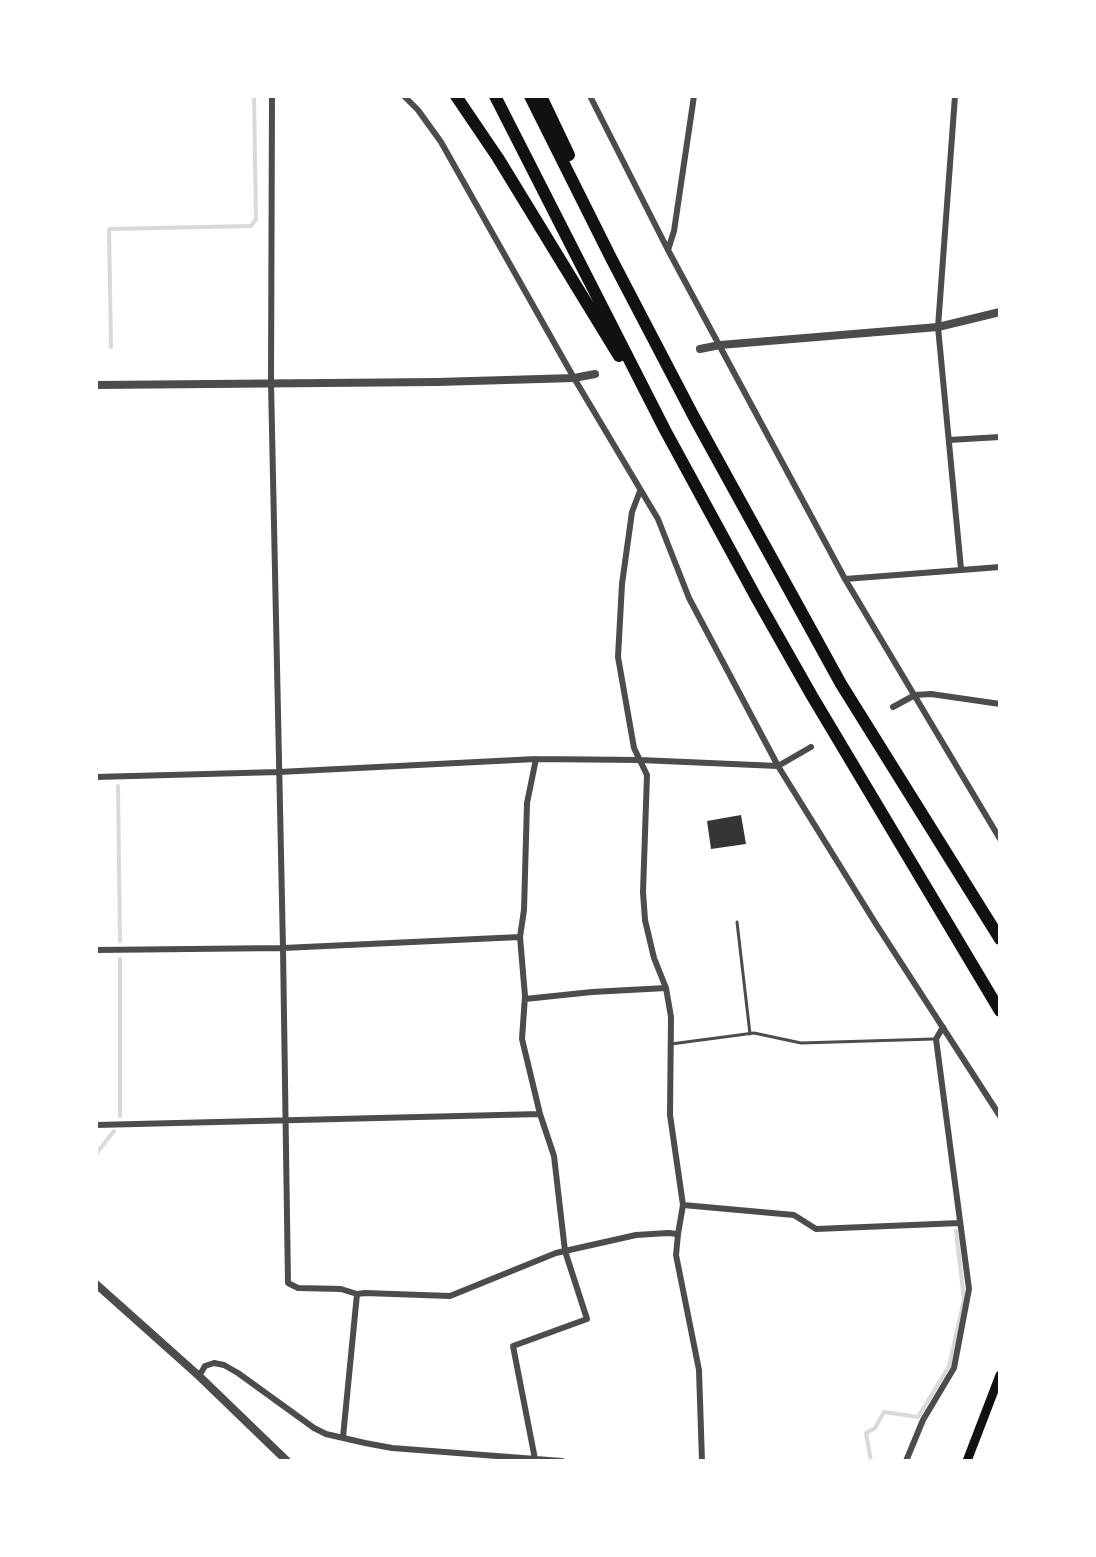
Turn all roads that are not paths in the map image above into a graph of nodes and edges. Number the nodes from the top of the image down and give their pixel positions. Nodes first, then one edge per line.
1 (272, 96) edge
2 (404, 96) edge
3 (456, 96) edge
4 (495, 96) edge
5 (530, 96) edge
6 (541, 96) edge
7 (590, 96) edge
8 (694, 96) edge
9 (955, 96) edge
10 (668, 250) junction
11 (611, 258) junction
12 (1000, 312) edge
13 (938, 327) junction
14 (720, 345) junction
15 (700, 349) dead end
16 (595, 374) dead end
17 (574, 378) junction
18 (271, 383) junction
19 (96, 385) edge
20 (665, 430) junction
21 (1000, 437) edge
22 (949, 440) junction
23 (640, 491) junction
24 (1000, 567) edge
25 (961, 569) junction
26 (845, 579) junction
27 (915, 695) junction
28 (1000, 704) edge
29 (893, 707) dead end
30 (811, 747) dead end
31 (536, 759) junction
32 (640, 760) junction
33 (778, 766) junction
34 (279, 772) junction
35 (96, 777) edge
36 (990, 822) junction
37 (1000, 822) edge
38 (1000, 839) edge
39 (737, 922) dead end
40 (520, 937) junction
41 (1000, 939) edge
42 (283, 948) junction
43 (96, 950) edge
44 (666, 988) junction
45 (525, 999) junction
46 (1000, 1011) edge
47 (943, 1027) junction
48 (750, 1034) junction
49 (936, 1039) junction
50 (671, 1044) junction
51 (540, 1114) junction
52 (1000, 1116) edge
53 (285, 1122) junction
54 (96, 1125) edge
55 (683, 1205) junction
56 (960, 1223) junction
57 (678, 1234) junction
58 (565, 1251) junction
59 (96, 1284) edge
60 (357, 1294) junction
61 (199, 1376) junction
62 (999, 1381) edge
63 (343, 1437) junction
64 (535, 1459) junction
65 (287, 1461) edge
66 (562, 1461) edge
67 (702, 1461) edge
68 (906, 1461) edge
69 (967, 1461) edge

1 - 18 street
2 - 17 street
3 - 20 highway
4 - 20 highway
5 - 11 highway
6 - 11 highway
7 - 10 street
8 - 10 street
9 - 13 street
10 - 14 street
11 - 41 highway
12 - 13 street
13 - 14 street
13 - 22 street
14 - 15 street
14 - 26 street
16 - 17 street
17 - 18 street
17 - 23 street
18 - 19 street
18 - 34 street
20 - 46 highway
21 - 22 street
22 - 25 street
23 - 32 street
23 - 33 street
24 - 25 street
25 - 26 street
26 - 27 street
27 - 28 street
27 - 29 street
27 - 36 street
30 - 33 street
31 - 32 street
31 - 34 street
31 - 40 street
32 - 33 street
32 - 44 street
33 - 47 street
34 - 35 street
34 - 42 street
36 - 37 street
36 - 38 street
39 - 48 lane
40 - 42 street
40 - 45 street
42 - 43 street
42 - 53 street
44 - 45 street
44 - 50 street
45 - 51 street
47 - 49 street
47 - 52 street
48 - 49 lane
48 - 50 lane
49 - 56 street
50 - 55 street
51 - 53 street
51 - 58 street
53 - 54 street
53 - 60 street
55 - 56 street
55 - 57 street
56 - 68 street
57 - 58 street
57 - 67 street
58 - 60 street
58 - 64 street
59 - 61 street
60 - 63 street
61 - 63 street
61 - 65 street
62 - 69 main road
63 - 64 street
64 - 66 street

